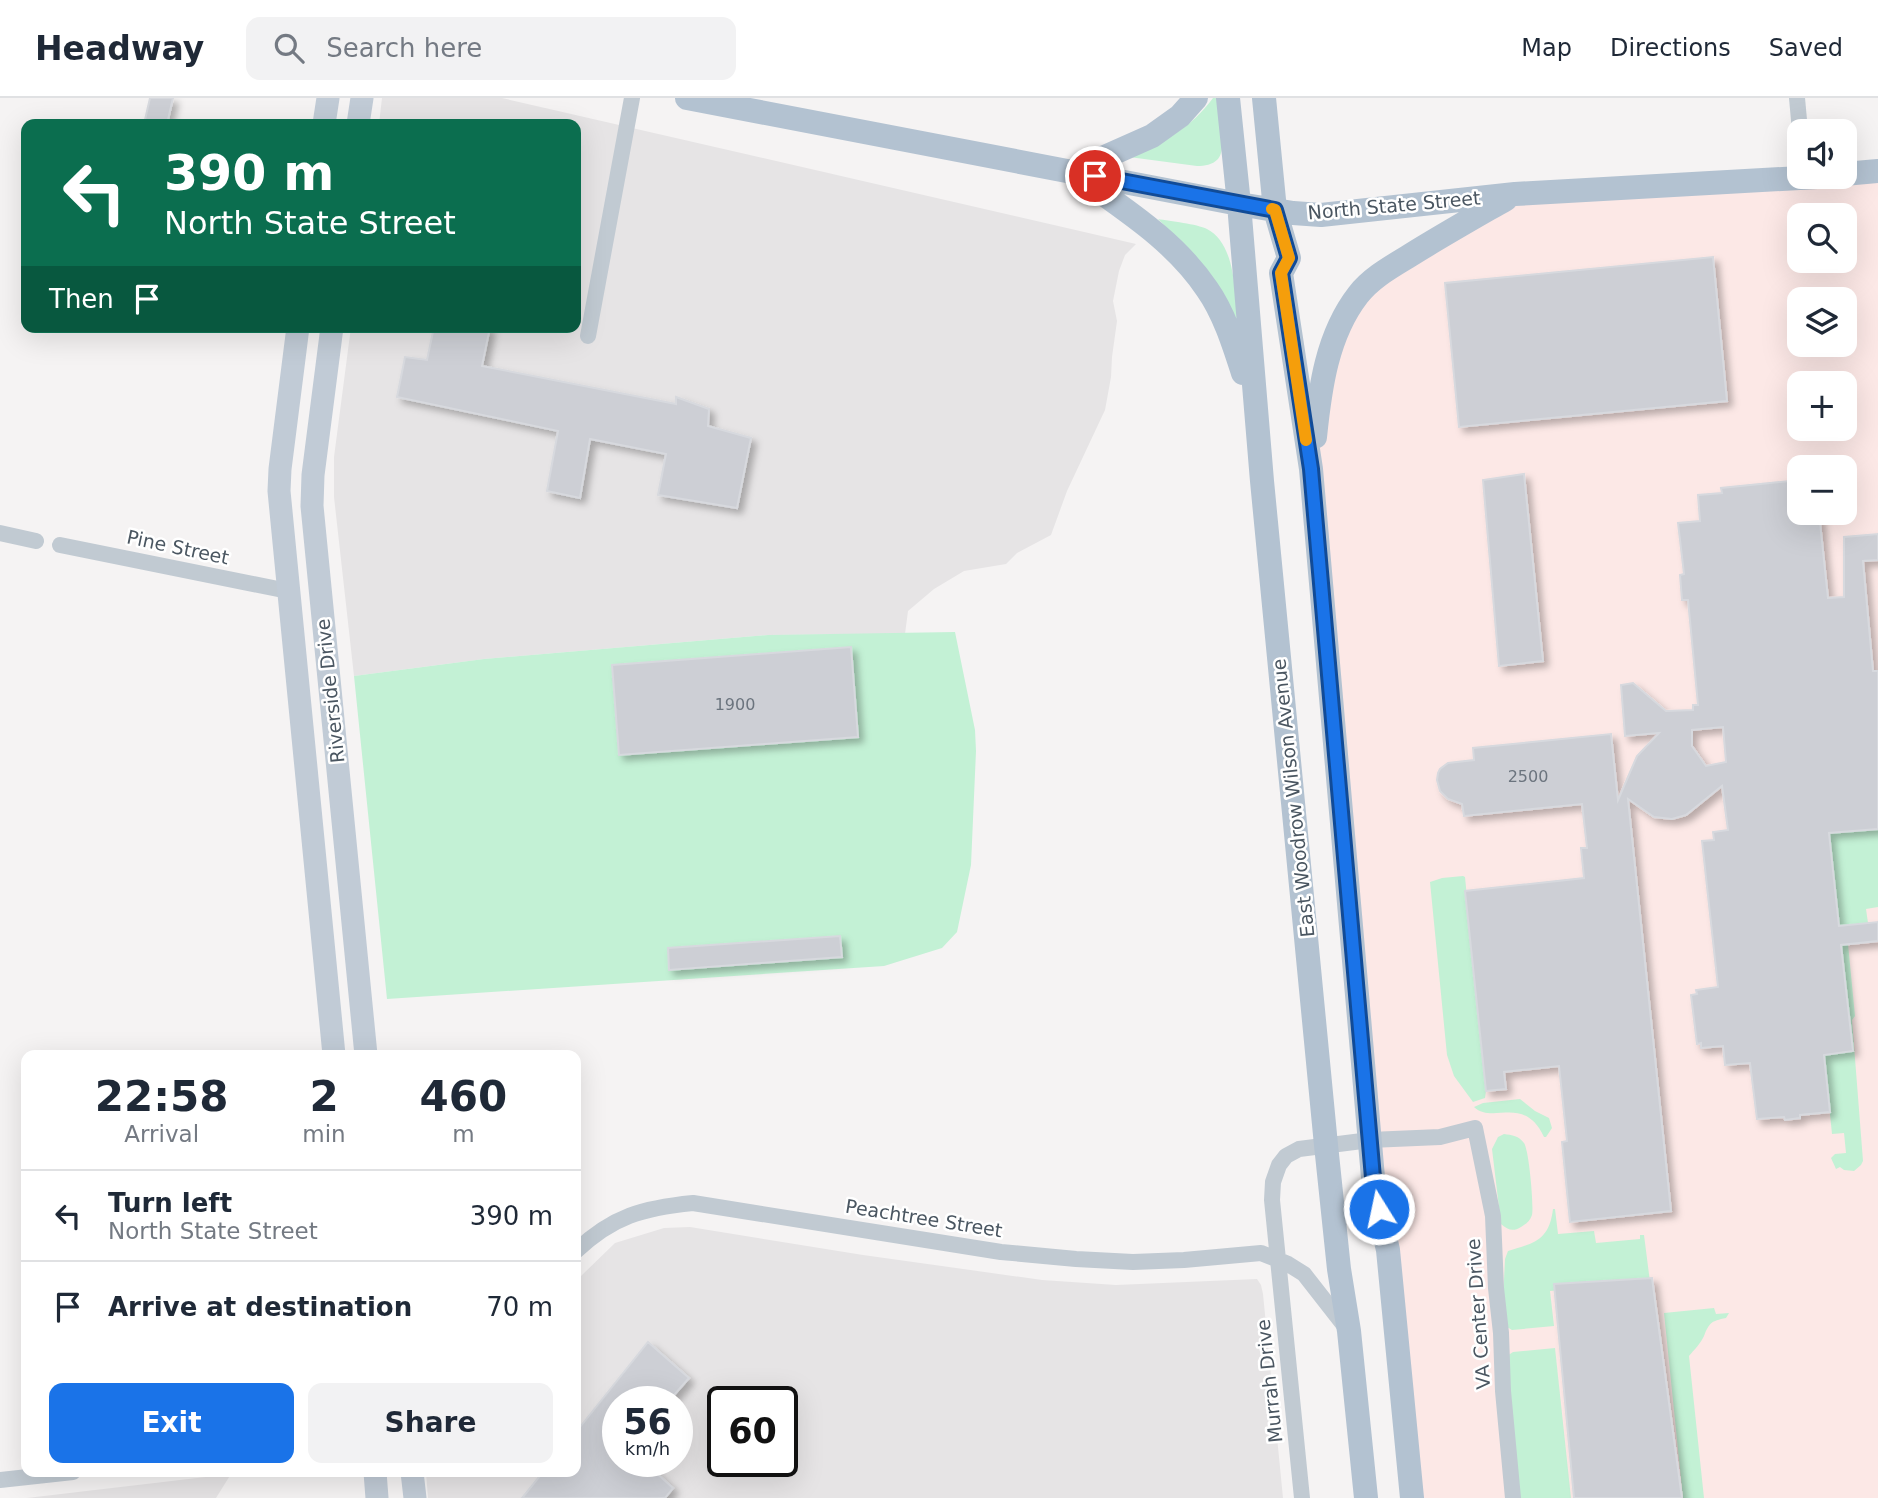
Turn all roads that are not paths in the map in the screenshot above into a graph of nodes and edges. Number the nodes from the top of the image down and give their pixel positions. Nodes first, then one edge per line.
1 (328, 98) edge
2 (362, 98) edge
3 (632, 98) edge
4 (687, 98) edge
5 (1196, 98) edge
6 (1228, 98) edge
7 (1264, 98) edge
8 (1797, 98) edge
9 (325, 119) edge
10 (359, 119) edge
11 (1799, 119) edge
12 (1878, 171) edge
13 (1072, 172) junction
14 (1857, 173) edge
15 (1787, 178) edge
16 (1515, 194) junction
17 (1239, 204) junction
18 (1275, 210) junction
19 (297, 333) edge
20 (331, 333) edge
21 (588, 336) dead end
22 (1256, 415) junction
23 (1311, 469) junction
24 (0, 533) edge
25 (36, 541) dead end
26 (60, 545) dead end
27 (288, 591) junction
28 (334, 1050) edge
29 (366, 1050) edge
30 (1370, 1140) junction
31 (1326, 1145) junction
32 (581, 1246) edge
33 (1279, 1260) junction
34 (1349, 1331) junction
35 (27, 1477) edge
36 (375, 1477) edge
37 (413, 1477) edge
38 (0, 1480) edge
39 (377, 1498) edge
40 (415, 1498) edge
41 (1302, 1498) edge
42 (1366, 1498) edge
43 (1412, 1498) edge
44 (1514, 1498) edge

1 - 9 street
2 - 10 street
3 - 21 street
4 - 13 main road, North State Street
5 - 13 main road
6 - 17 main road, East Woodrow Wilson Avenue
7 - 18 main road
8 - 11 street
12 - 14 main road
13 - 17 main road, North State Street
13 - 22 main road
15 - 16 main road, North State Street
16 - 18 main road, North State Street
16 - 23 main road
17 - 18 main road, North State Street
17 - 22 main road, East Woodrow Wilson Avenue
18 - 23 main road
19 - 27 street, Riverside Drive
20 - 29 street, Riverside Drive
22 - 31 main road, East Woodrow Wilson Avenue
23 - 30 main road
24 - 25 street
26 - 27 street, Pine Street
27 - 28 street, Riverside Drive
30 - 31 street
30 - 43 main road
30 - 44 street, VA Center Drive
31 - 33 street
31 - 34 main road, East Woodrow Wilson Avenue
32 - 33 street, Peachtree Street
33 - 34 street, Peachtree Street
33 - 41 street, Murrah Drive
34 - 42 main road, East Woodrow Wilson Avenue
35 - 38 street
36 - 39 street
37 - 40 street

